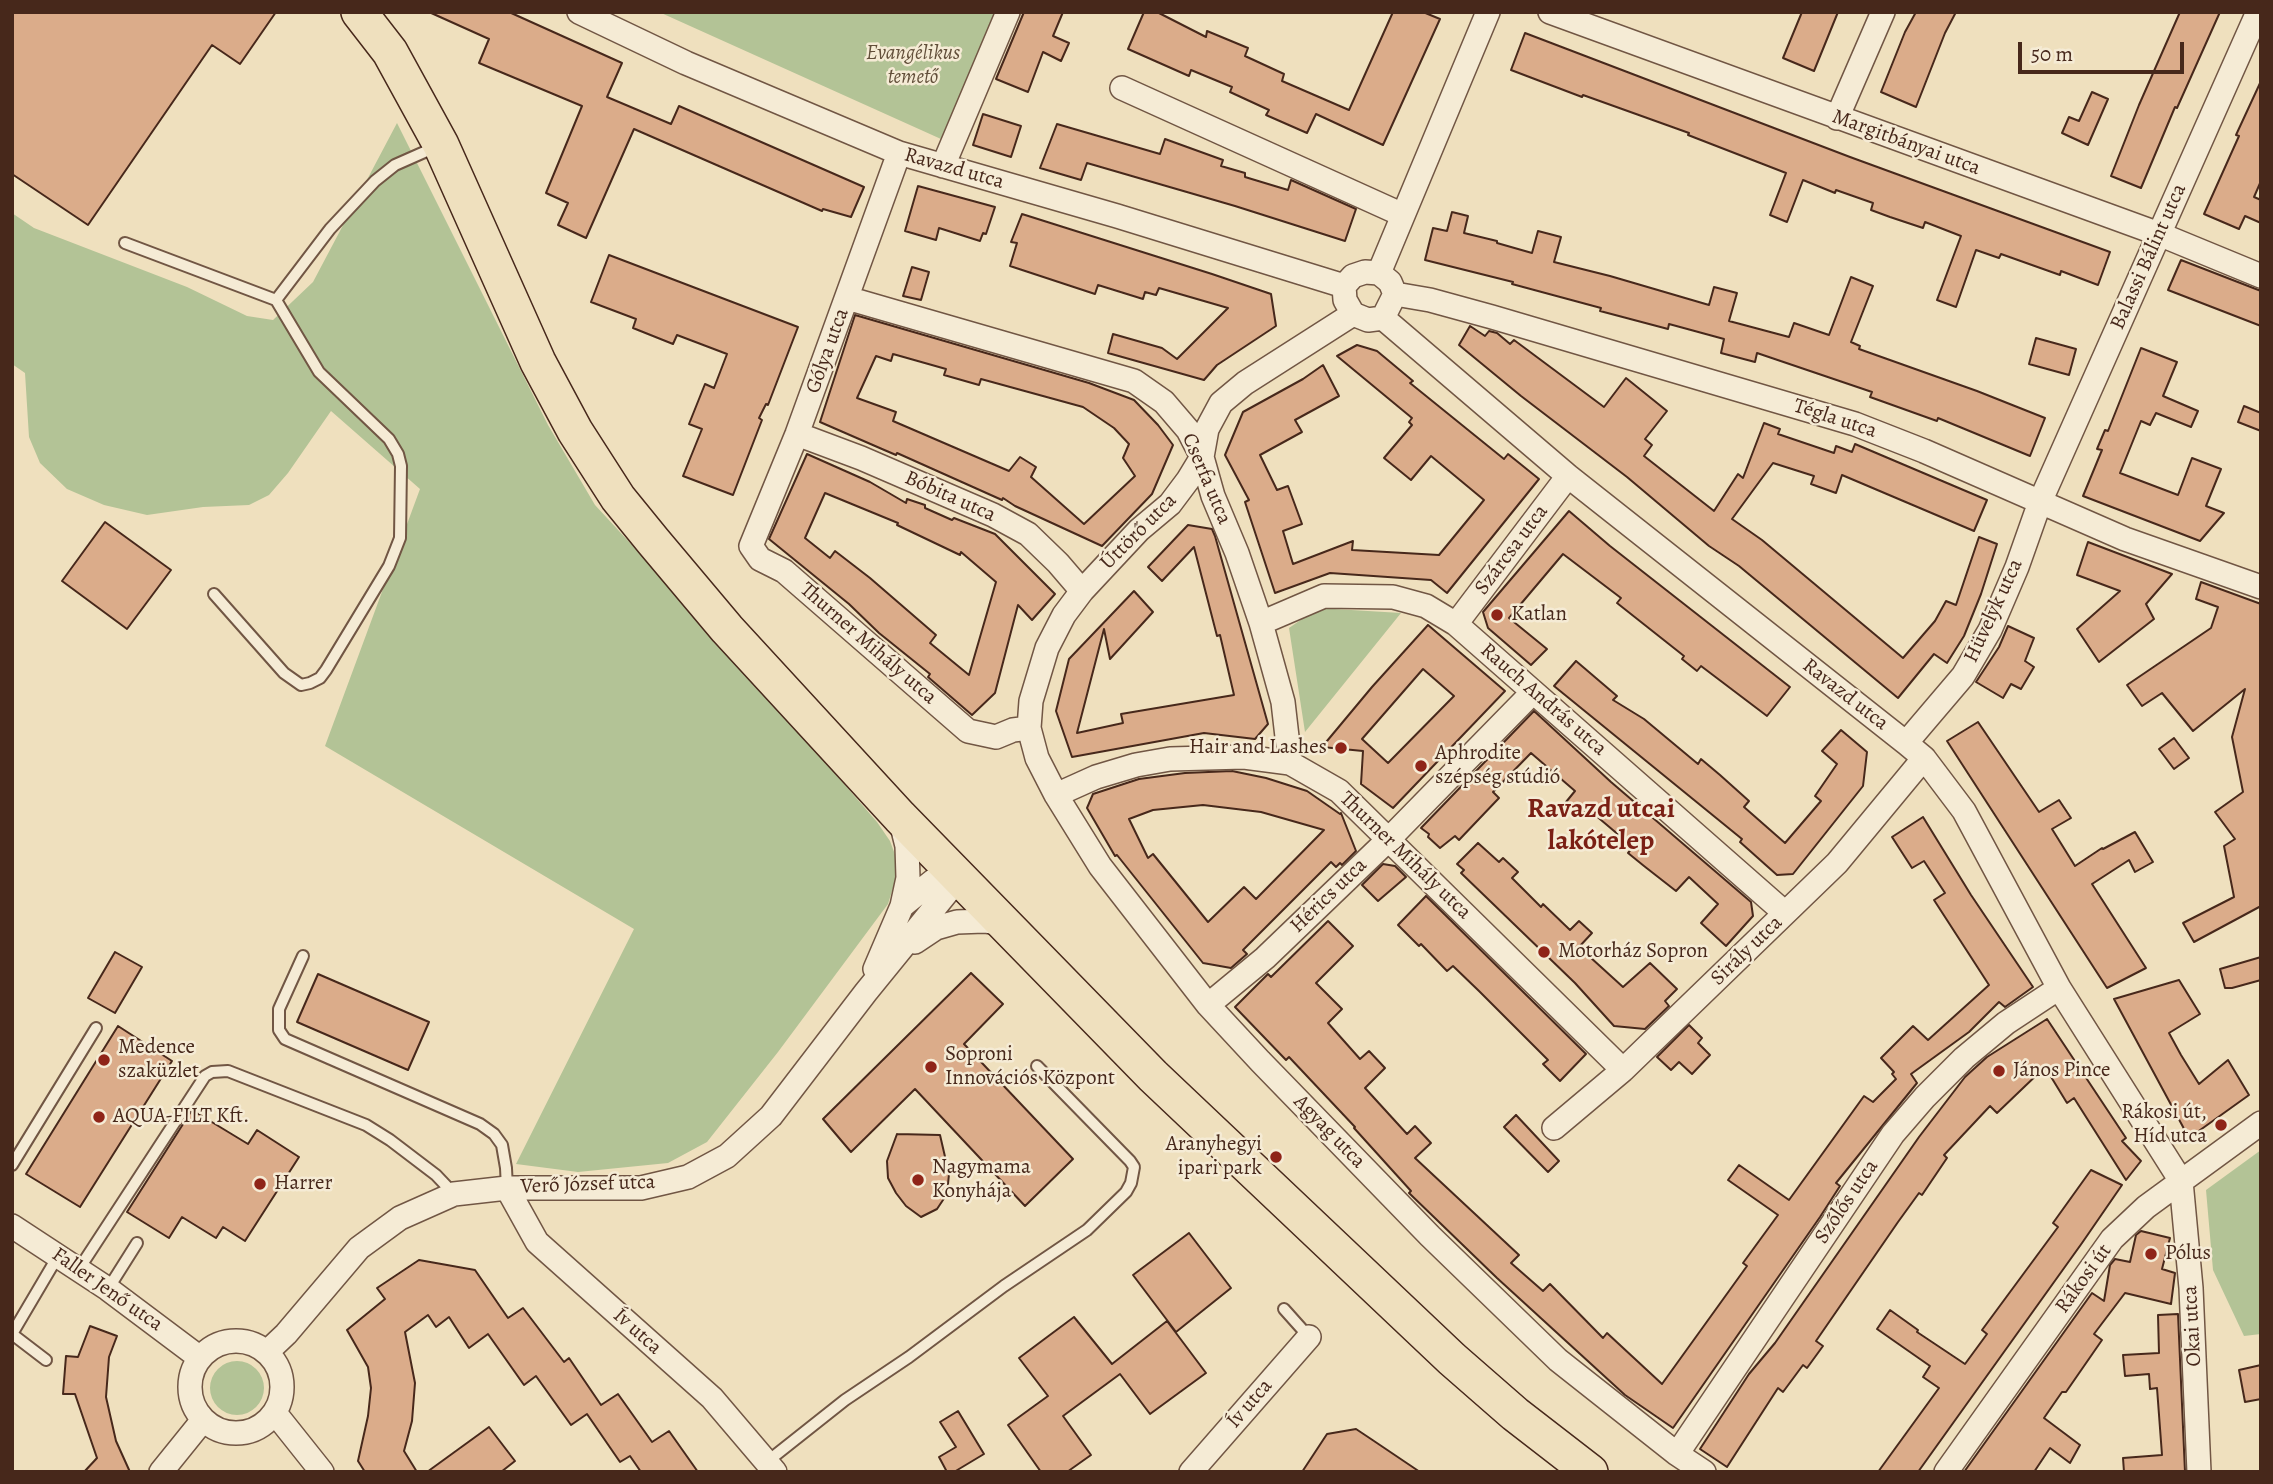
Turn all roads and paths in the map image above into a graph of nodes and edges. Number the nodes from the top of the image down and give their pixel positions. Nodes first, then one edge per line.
1 (359, 12) edge
2 (579, 12) edge
3 (1008, 12) edge
4 (1488, 12) edge
5 (1550, 12) edge
6 (1883, 12) edge
7 (2259, 12) edge
8 (1122, 88) dead end
9 (1837, 118) junction
10 (441, 145) junction
11 (900, 153) junction
12 (943, 166) junction
13 (1403, 215) junction
14 (2159, 234) junction
15 (125, 243) dead end
16 (1379, 273) junction
17 (2261, 276) edge
18 (1344, 286) junction
19 (1395, 295) junction
20 (847, 298) junction
21 (276, 300) junction
22 (1353, 314) junction
23 (1382, 318) junction
24 (797, 434) junction
25 (1202, 457) junction
26 (1568, 476) junction
27 (2040, 502) junction
28 (751, 546) joint
29 (2261, 587) edge
30 (1082, 591) junction
31 (214, 594) dead end
32 (1261, 623) junction
33 (1456, 624) junction
34 (1533, 692) junction
35 (1029, 728) junction
36 (1906, 743) junction
37 (1924, 758) junction
38 (1290, 763) junction
39 (1056, 795) junction
40 (900, 817) junction
41 (1389, 839) junction
42 (958, 875) junction
43 (902, 906) junction
44 (1785, 913) junction
45 (1004, 925) junction
46 (303, 956) dead end
47 (2059, 988) junction
48 (866, 992) junction
49 (1208, 1005) junction
50 (96, 1028) dead end
51 (1037, 1066) dead end
52 (1623, 1070) junction
53 (2261, 1123) edge
54 (1554, 1128) dead end
55 (12, 1165) edge
56 (2181, 1181) junction
57 (507, 1188) junction
58 (454, 1194) junction
59 (12, 1226) edge
60 (137, 1243) dead end
61 (58, 1256) junction
62 (79, 1269) junction
63 (108, 1289) junction
64 (1284, 1309) dead end
65 (1309, 1337) joint
66 (267, 1352) junction
67 (200, 1358) junction
68 (46, 1360) dead end
69 (275, 1413) junction
70 (203, 1420) junction
71 (1676, 1454) junction
72 (771, 1466) edge
73 (1196, 1470) edge
74 (161, 1472) edge
75 (322, 1472) edge
76 (1590, 1472) edge
77 (1704, 1472) edge
78 (1946, 1472) edge
79 (2199, 1472) edge

1 - 10 main road
2 - 11 street, Ravazd utca
3 - 12 street
4 - 13 street
5 - 9 street, Margitbányai utca
6 - 9 street
7 - 14 street, Balassi Bálint utca
8 - 13 street
9 - 14 street, Margitbányai utca
10 - 21 lane
10 - 40 main road
11 - 12 street, Ravazd utca
11 - 20 street, Gólya utca
12 - 18 street, Ravazd utca
13 - 16 street
14 - 17 street, Margitbányai utca
14 - 27 street, Balassi Bálint utca
15 - 21 lane
16 - 18 street
16 - 19 street
18 - 22 street
19 - 23 street
19 - 27 street, Tégla utca
20 - 24 street, Gólya utca
20 - 25 street, Cserfa utca
21 - 31 lane
22 - 23 street
22 - 25 street, Úttörő utca
23 - 26 street, Ravazd utca
24 - 28 street, Gólya utca
24 - 30 street, Bóbita utca
25 - 30 street, Úttörő utca
25 - 32 street, Cserfa utca
26 - 33 street, Szárcsa utca
26 - 36 street, Ravazd utca
27 - 29 street, Tégla utca
27 - 36 street, Hüvelyk utca
28 - 35 street, Thurner Mihály utca
30 - 35 street, Úttörő utca
32 - 33 street, Rauch András utca
32 - 38 street, Cserfa utca
33 - 34 street, Rauch András utca
34 - 41 street, Hérics utca
34 - 44 street, Rauch András utca
35 - 39 street, Agyag utca
36 - 37 street, Ravazd utca
37 - 44 street, Sirály utca
37 - 47 street, Ravazd utca
38 - 39 street, Thurner Mihály utca
38 - 41 street, Thurner Mihály utca
39 - 49 street, Agyag utca
40 - 42 main road
40 - 43 street
41 - 49 street, Hérics utca
41 - 52 street, Thurner Mihály utca
42 - 43 street
42 - 45 main road
42 - 48 street, Verő József utca
43 - 48 street
44 - 52 street, Sirály utca
45 - 48 street
45 - 76 main road
46 - 57 lane
47 - 56 street, Ravazd utca
47 - 71 street, Szőlős utca
48 - 57 street, Verő József utca
49 - 71 street, Agyag utca
50 - 55 lane
51 - 72 lane
52 - 54 street, Sirály utca
53 - 56 street, Rákosi út
56 - 78 street, Rákosi út
56 - 79 street, Okai utca
57 - 58 street, Verő József utca
57 - 72 street, Ív utca
58 - 62 lane
58 - 66 street, Verő József utca
59 - 61 street, Faller Jenő utca
60 - 63 lane
61 - 62 street, Faller Jenő utca
61 - 68 lane
62 - 63 street, Faller Jenő utca
63 - 67 street, Faller Jenő utca
64 - 65 lane
65 - 73 street, Ív utca
66 - 67 street
66 - 69 street
67 - 70 street
69 - 70 street
69 - 75 street
70 - 74 street
71 - 77 street, Agyag utca

